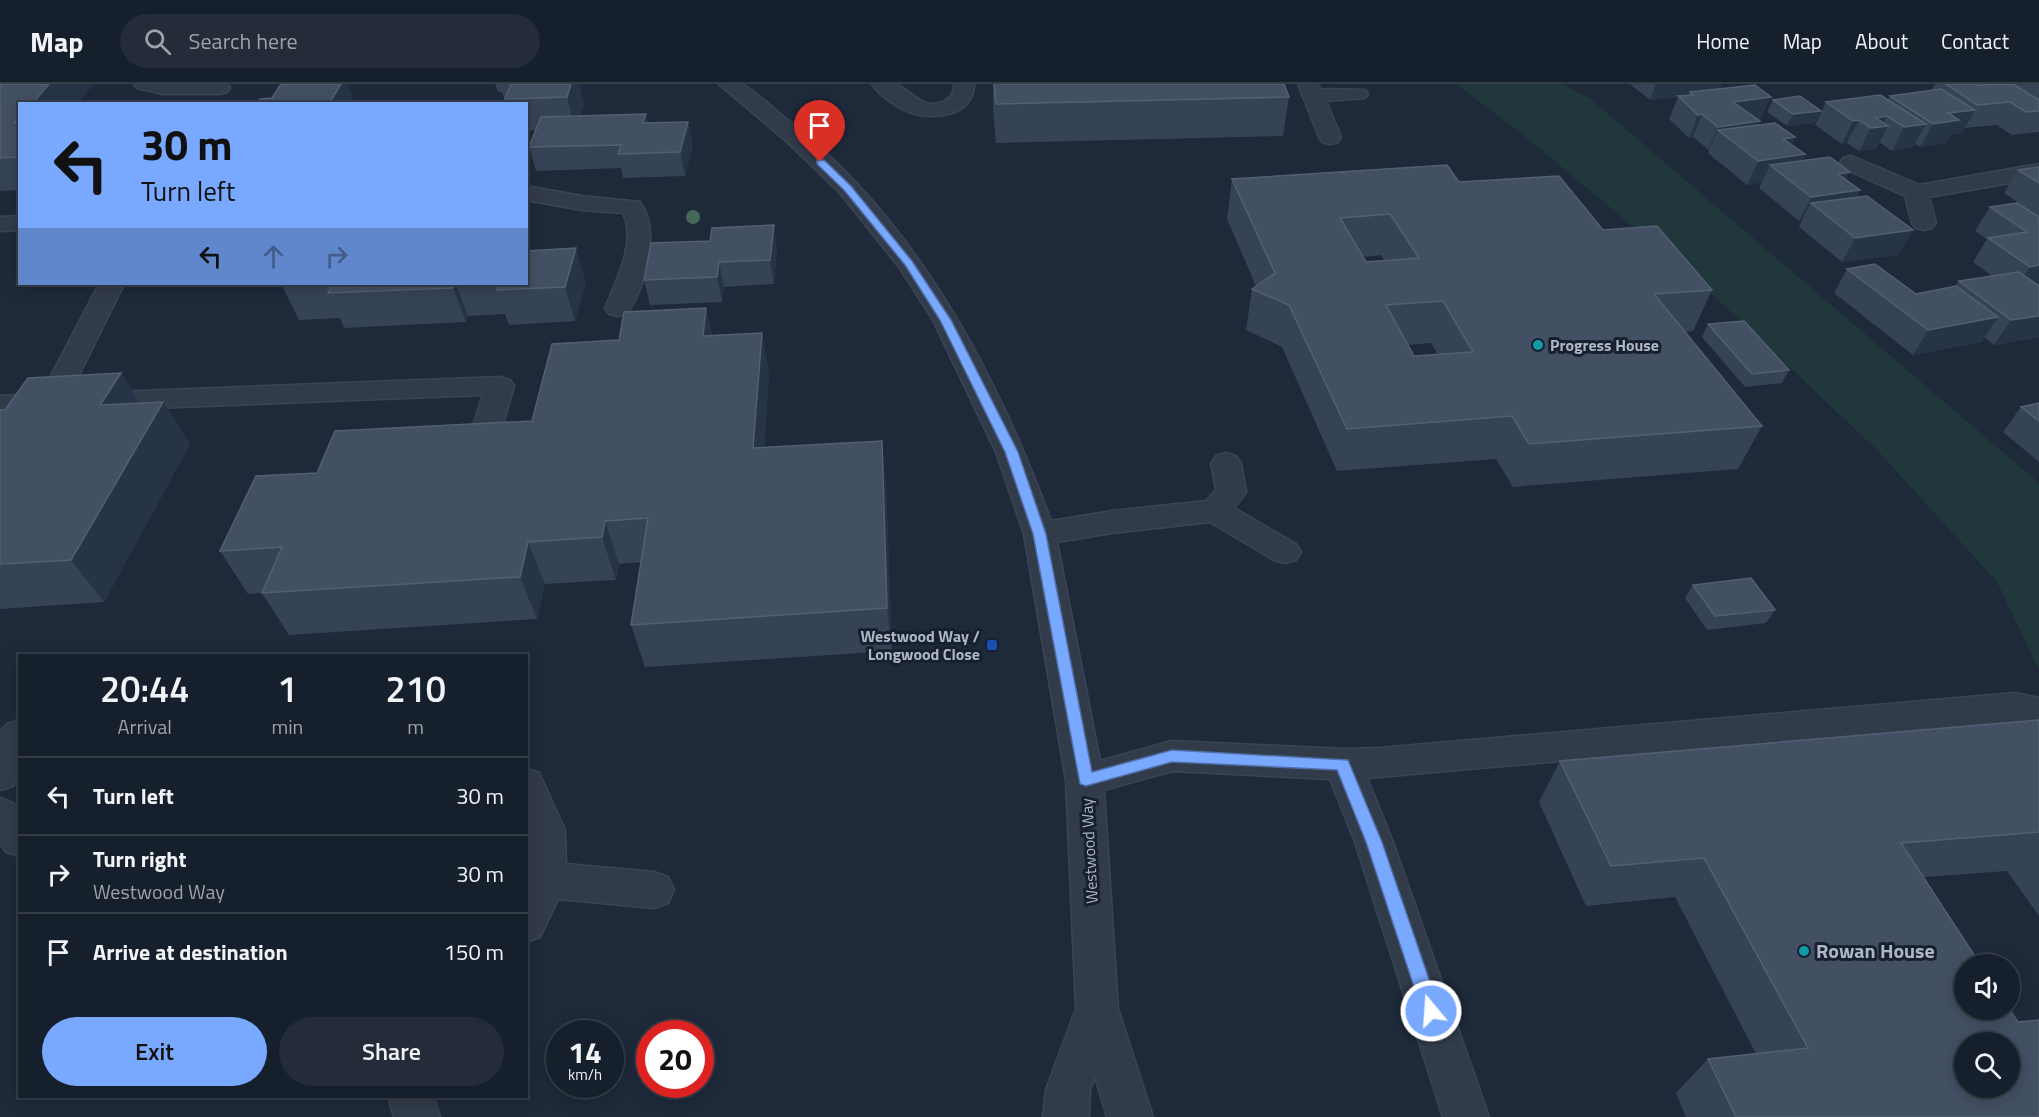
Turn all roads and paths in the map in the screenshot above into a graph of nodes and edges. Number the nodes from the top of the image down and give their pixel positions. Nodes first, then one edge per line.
1 (144, 84) edge
2 (729, 84) edge
3 (964, 84) edge
4 (1311, 89) edge
5 (219, 92) edge
6 (891, 94) edge
7 (1358, 94) dead end
8 (1330, 137) dead end
9 (1851, 163) dead end
10 (2039, 171) edge
11 (1917, 192) junction
12 (528, 193) edge
13 (18, 223) edge
14 (0, 224) edge
15 (1924, 224) dead end
16 (111, 285) edge
17 (618, 309) dead end
18 (10, 404) edge
19 (481, 448) edge
20 (1226, 463) dead end
21 (1215, 511) junction
22 (1040, 534) junction
23 (1285, 552) dead end
24 (2039, 712) edge
25 (18, 736) edge
26 (1343, 764) junction
27 (0, 775) edge
28 (1086, 780) junction
29 (528, 789) edge
30 (0, 814) edge
31 (18, 837) edge
32 (547, 880) junction
33 (654, 890) dead end
34 (528, 920) edge
35 (1097, 1009) junction
36 (411, 1098) edge
37 (417, 1117) edge
38 (1066, 1117) edge
39 (1130, 1117) edge
40 (1466, 1117) edge

1 - 5 street
2 - 22 street, Westwood Way
3 - 6 street
4 - 7 street
4 - 8 street
9 - 11 street
10 - 11 street
11 - 15 street
12 - 17 street
13 - 14 street
16 - 18 street
18 - 19 street
20 - 21 street
21 - 22 street
21 - 23 street
22 - 28 street, Westwood Way
24 - 26 street
25 - 27 street
26 - 28 street
26 - 40 street
28 - 35 street, Westwood Way
29 - 32 street
30 - 31 street
32 - 33 street
32 - 34 street
35 - 38 street, Westwood Way
35 - 39 street, Westwood Way
36 - 37 street

